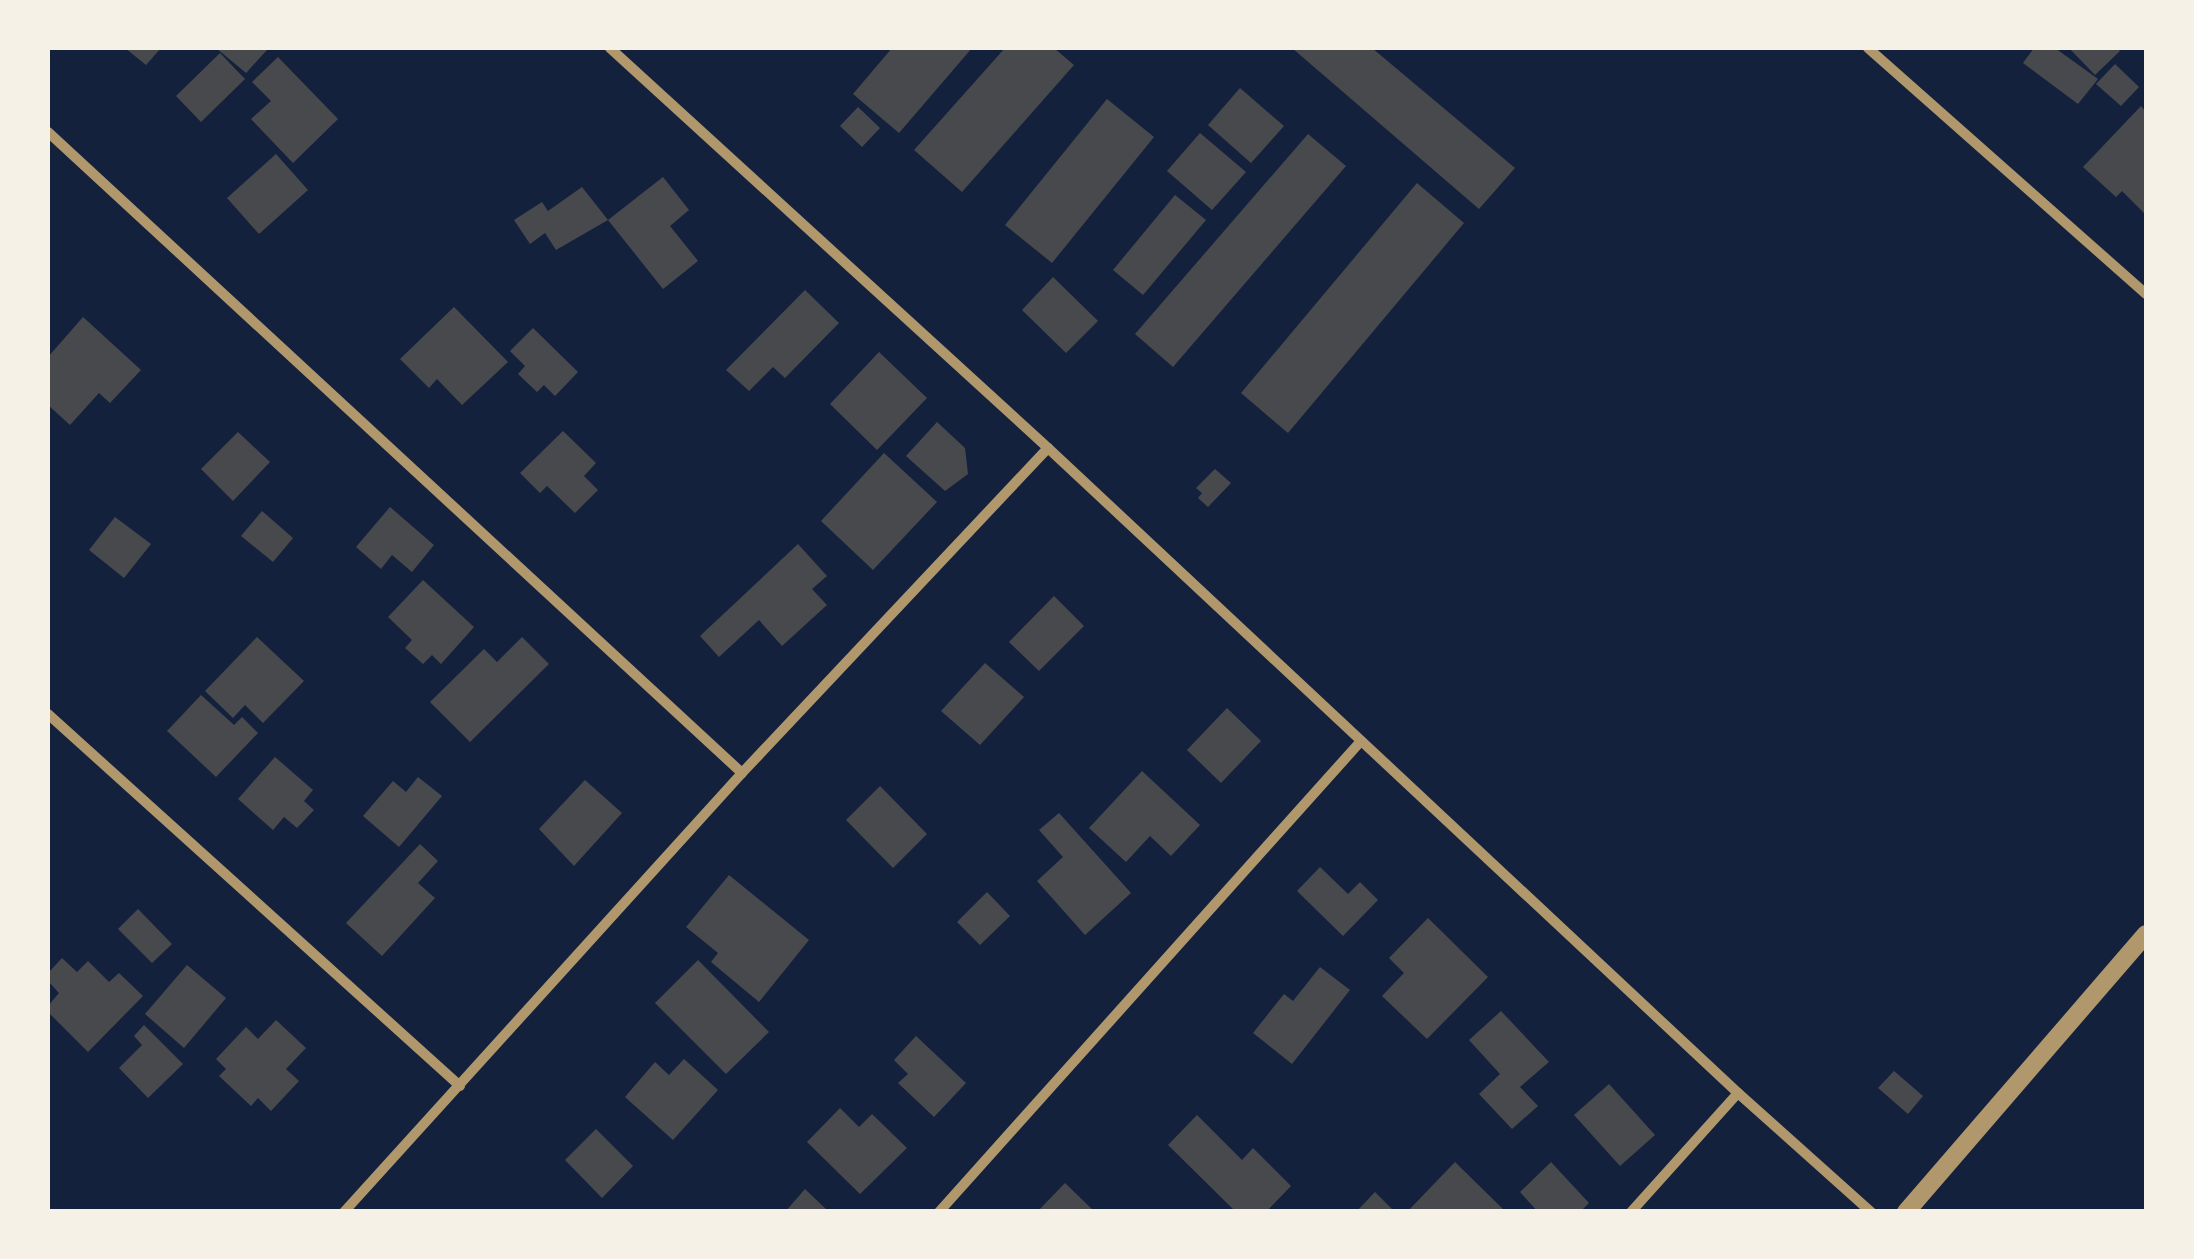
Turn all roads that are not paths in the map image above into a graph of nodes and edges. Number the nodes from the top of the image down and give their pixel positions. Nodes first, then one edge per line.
1 (610, 48) edge
2 (1868, 48) edge
3 (48, 132) edge
4 (2146, 294) edge
5 (1048, 448) junction
6 (48, 714) edge
7 (1360, 741) junction
8 (742, 773) junction
9 (2146, 934) edge
10 (460, 1086) junction
11 (1738, 1093) junction
12 (344, 1212) edge
13 (938, 1212) edge
14 (1631, 1212) edge
15 (1871, 1212) edge
16 (1906, 1212) edge

1 - 5 street
2 - 4 street
3 - 8 street
5 - 7 street
5 - 8 street
6 - 10 street
7 - 11 street
7 - 13 street
8 - 10 street
9 - 16 street
10 - 12 street
11 - 14 street
11 - 15 street

